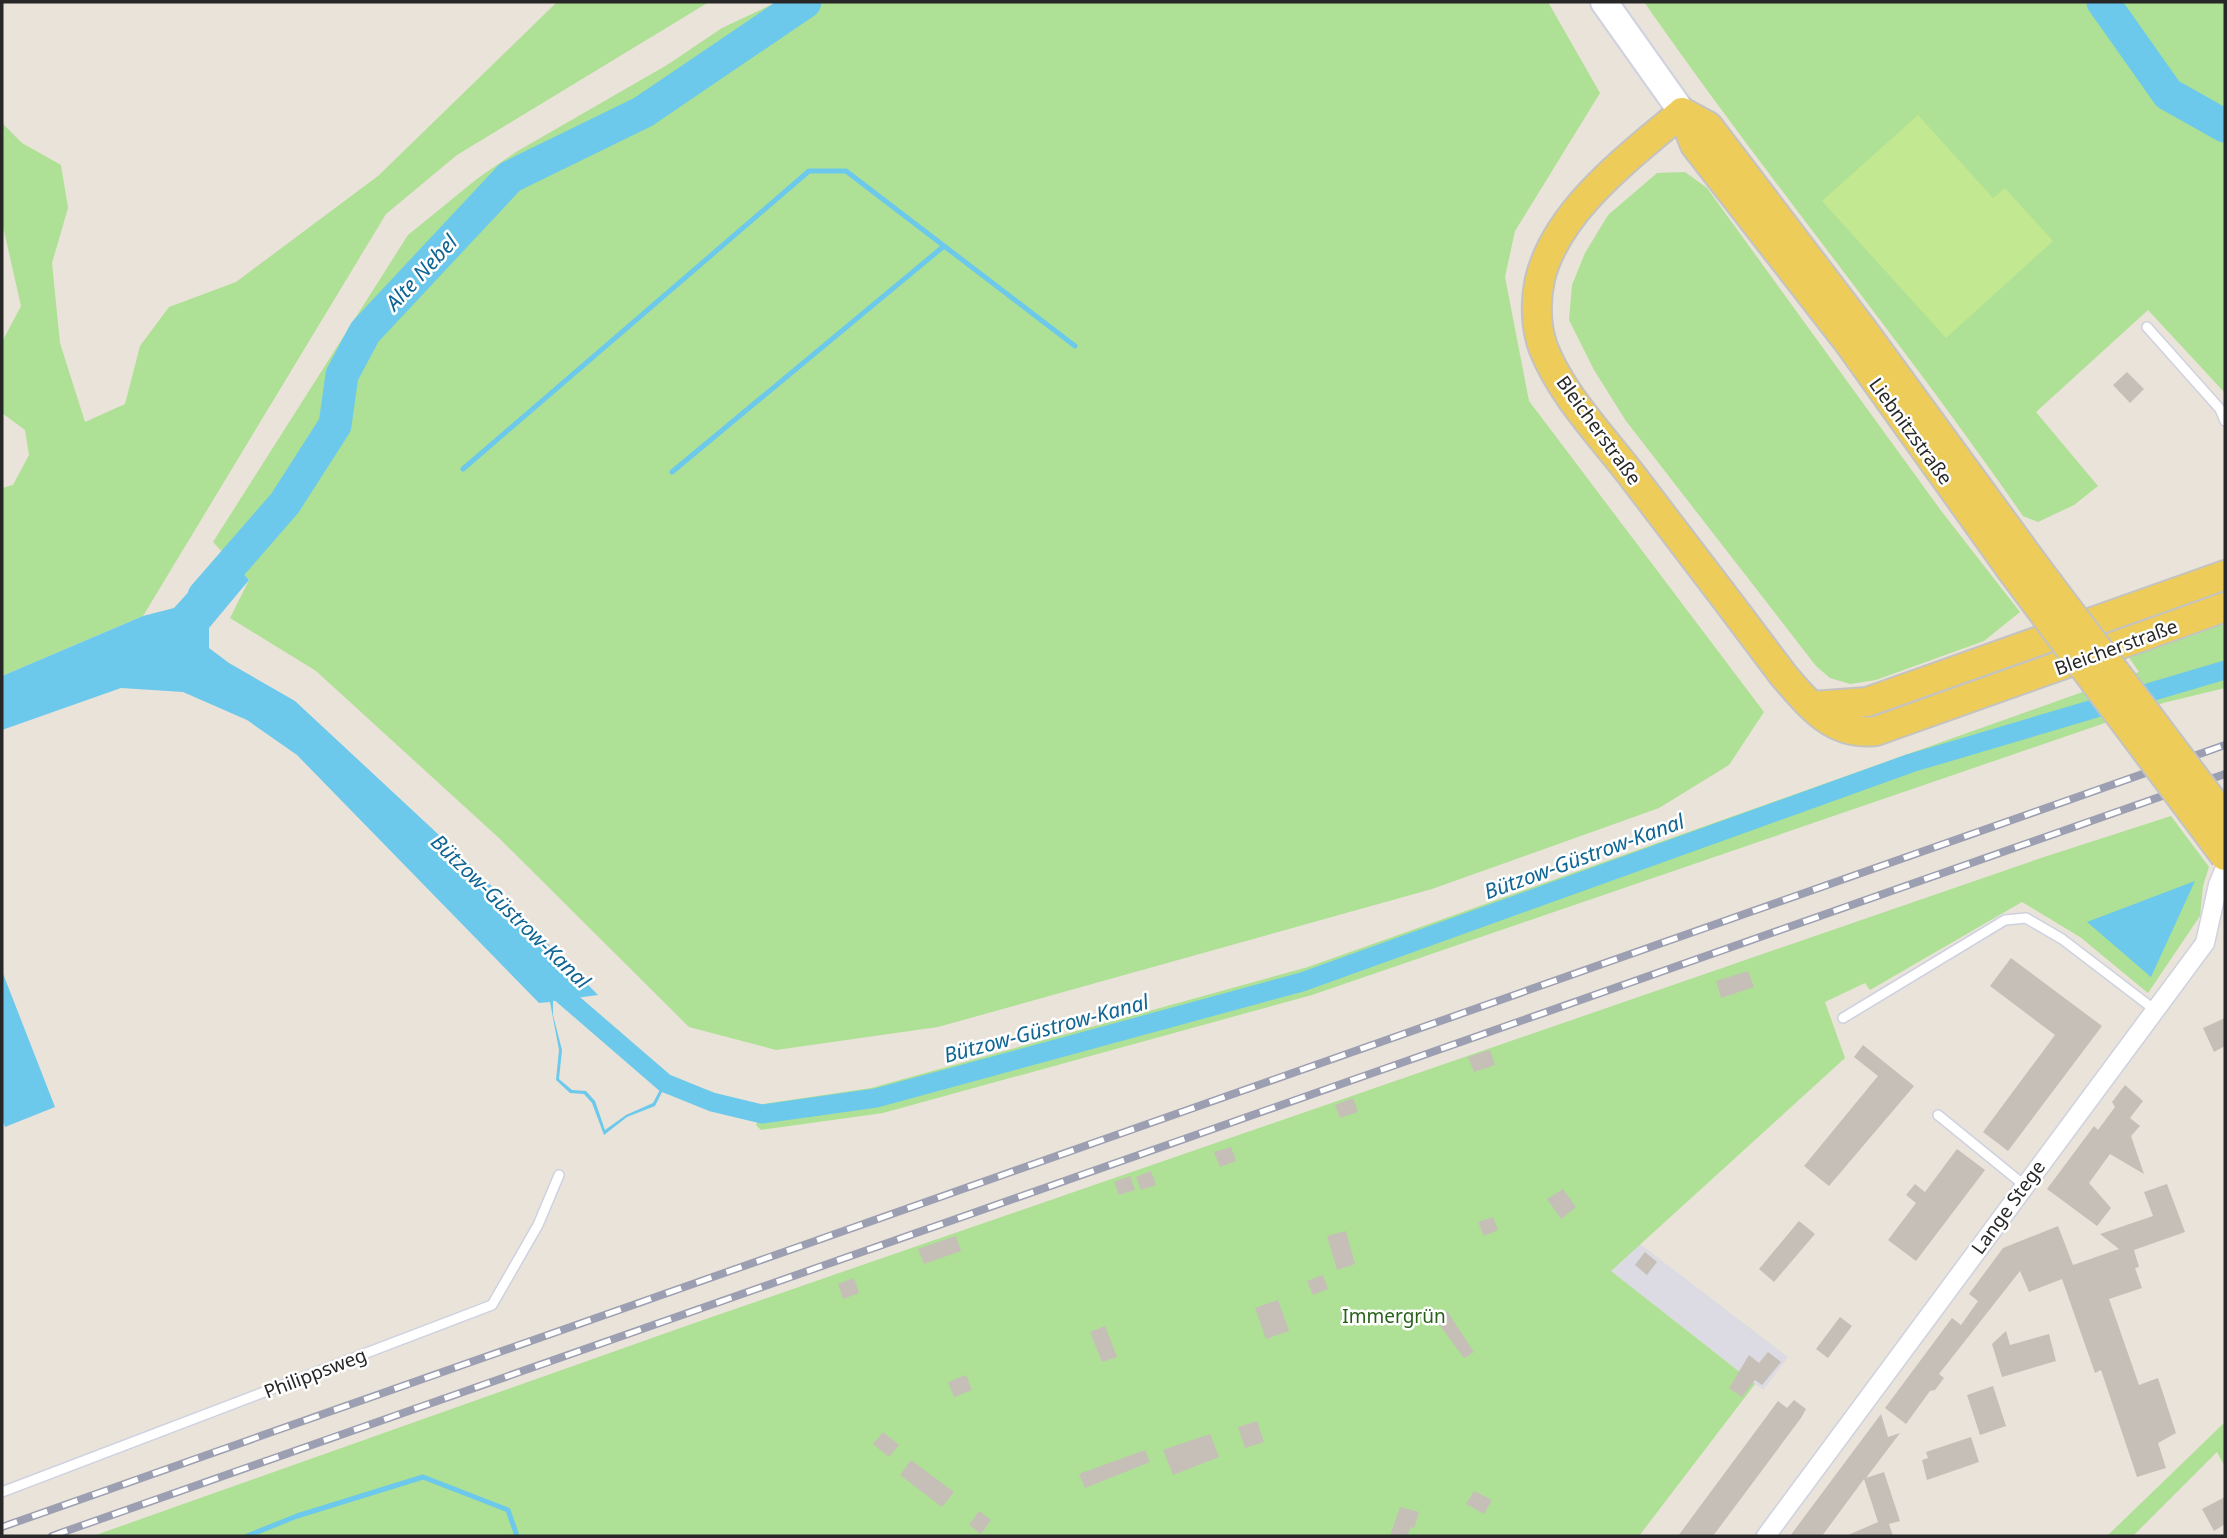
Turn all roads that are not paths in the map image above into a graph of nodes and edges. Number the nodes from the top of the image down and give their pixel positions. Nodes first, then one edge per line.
1 (1604, 2) edge
2 (1682, 112) junction
3 (2147, 327) dead end
4 (2225, 421) edge
5 (2022, 567) junction
6 (2225, 575) edge
7 (2225, 607) edge
8 (1812, 706) junction
9 (2225, 818) edge
10 (2225, 856) edge
11 (2225, 868) edge
12 (2155, 1010) junction
13 (1843, 1018) dead end
14 (1938, 1115) dead end
15 (559, 1175) dead end
16 (2024, 1185) junction
17 (2, 1492) edge
18 (1766, 1536) edge

1 - 2 main road, Liebnitzstraße
2 - 5 main road, Liebnitzstraße
2 - 8 main road, Bleicherstraße
3 - 4 lane
5 - 9 main road, Liebnitzstraße, bridge
5 - 10 main road, Liebnitzstraße, bridge
6 - 8 main road, Bleicherstraße
7 - 8 main road, Bleicherstraße
11 - 12 street, Lange Stege
12 - 13 lane
12 - 16 street, Lange Stege
14 - 16 lane
15 - 17 lane, Philippsweg
16 - 18 street, Lange Stege

